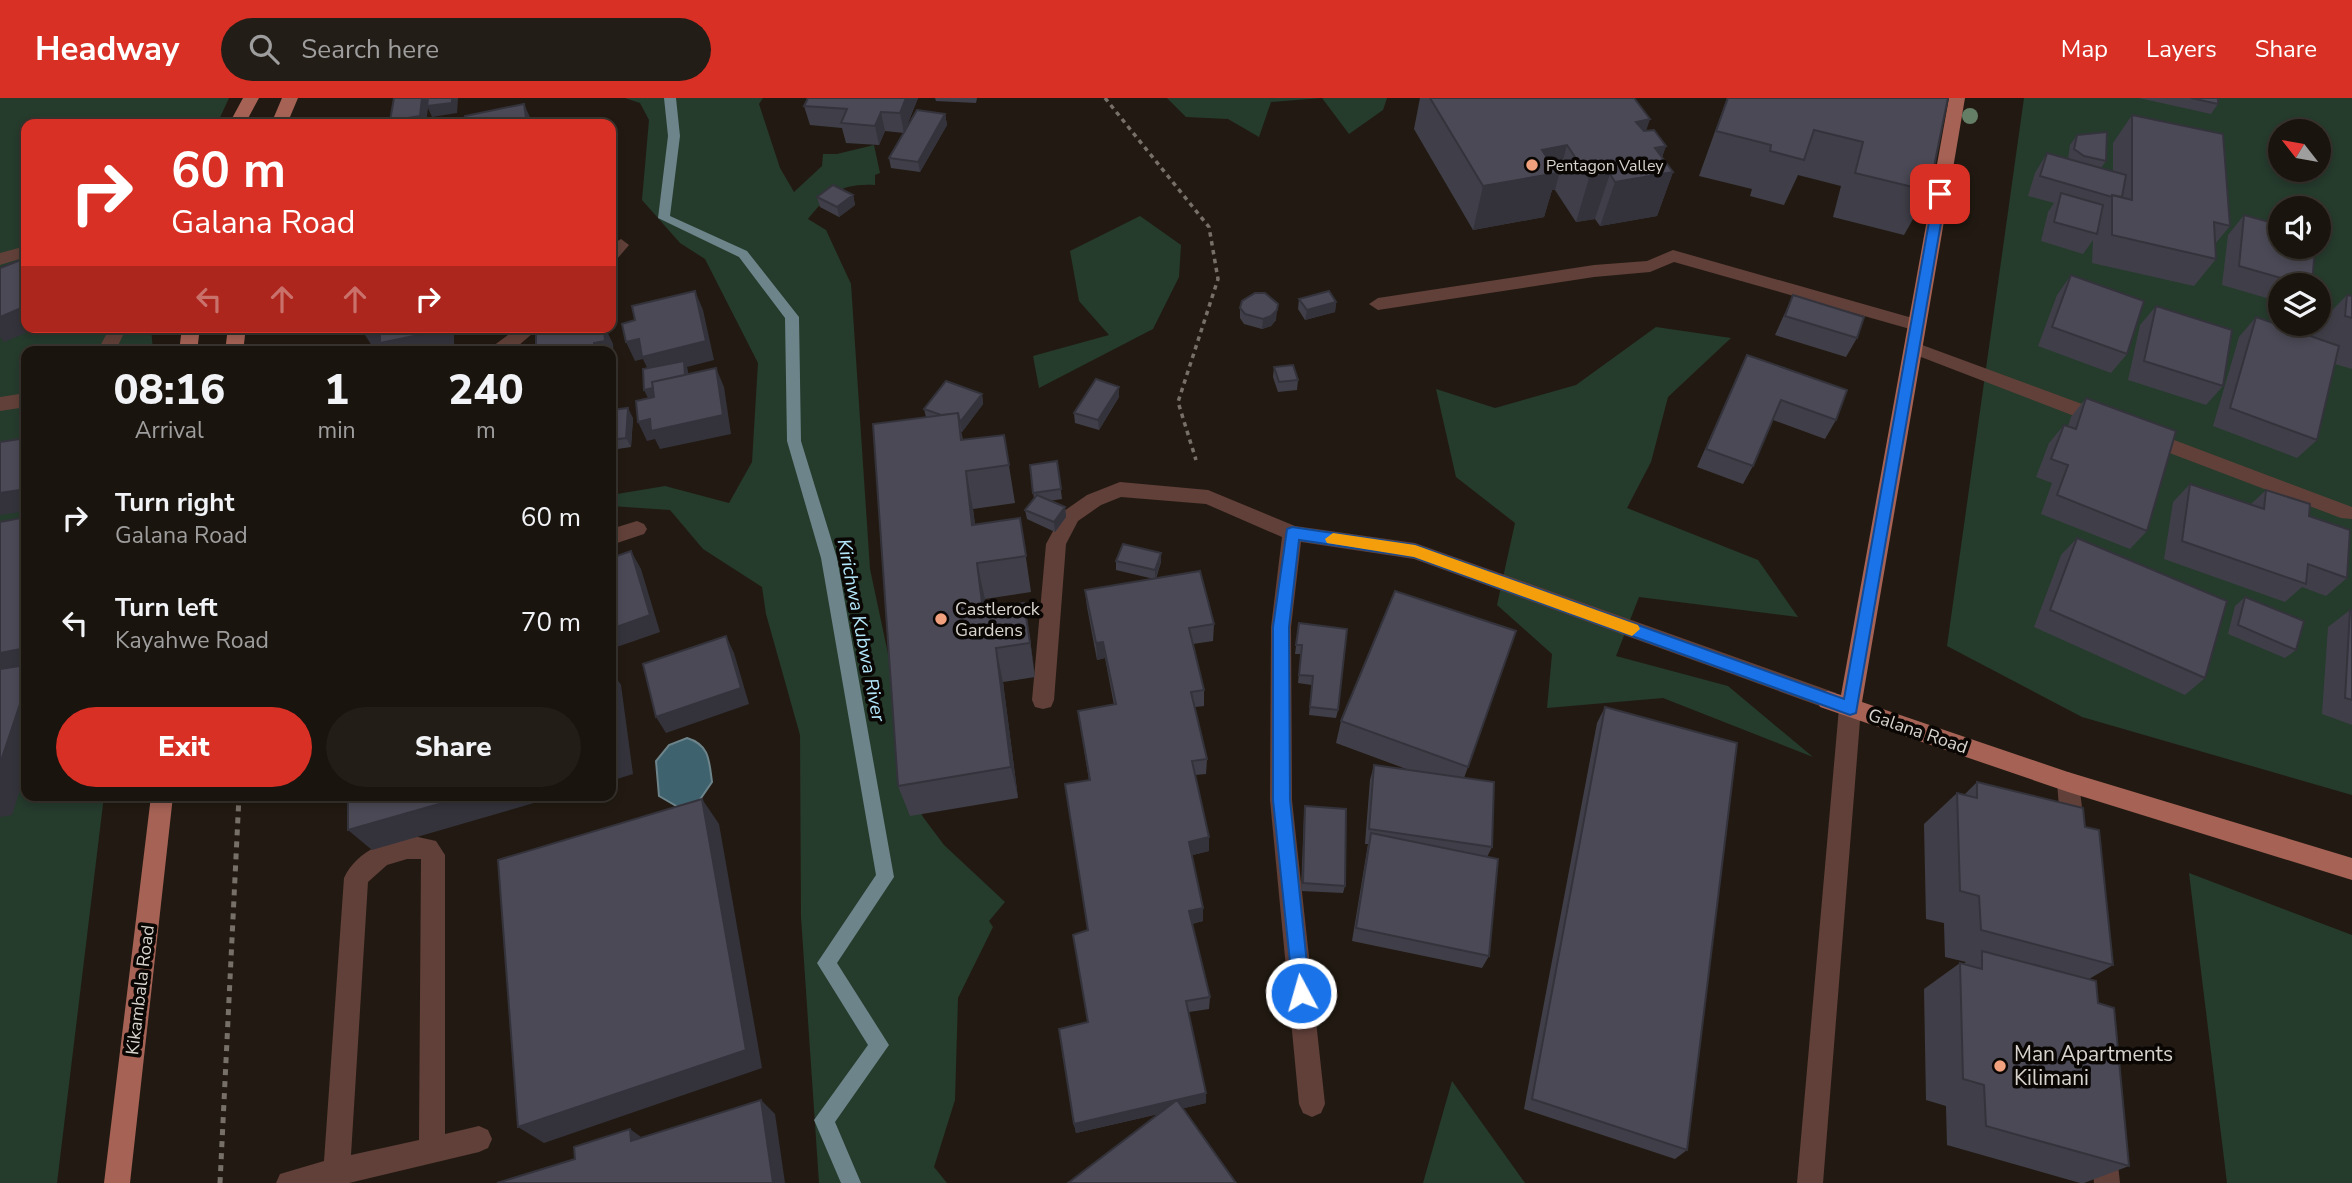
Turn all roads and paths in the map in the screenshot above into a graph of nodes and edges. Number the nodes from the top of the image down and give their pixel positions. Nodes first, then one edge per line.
1 (251, 98) edge
2 (290, 98) edge
3 (1105, 98) edge
4 (1957, 98) edge
5 (240, 119) edge
6 (281, 119) edge
7 (21, 239) edge
8 (0, 246) edge
9 (21, 253) edge
10 (0, 259) edge
11 (1378, 304) dead end
12 (1917, 325) junction
13 (115, 333) dead end
14 (523, 333) edge
15 (109, 346) edge
16 (507, 346) edge
17 (1914, 348) junction
18 (21, 401) edge
19 (0, 404) edge
20 (1208, 497) junction
21 (2348, 513) dead end
22 (637, 529) dead end
23 (1292, 533) junction
24 (616, 535) edge
25 (1043, 700) dead end
26 (1839, 704) junction
27 (2068, 782) junction
28 (161, 801) edge
29 (239, 801) edge
30 (2074, 850) edge
31 (2352, 869) edge
32 (1312, 1104) dead end
33 (2100, 1117) edge
34 (479, 1139) dead end
35 (432, 1151) junction
36 (336, 1177) edge
37 (117, 1183) edge
38 (220, 1183) edge
39 (289, 1183) edge
40 (1810, 1183) edge
41 (2107, 1183) edge

1 - 5 main road
2 - 6 main road
3 - 20 path
4 - 12 main road
7 - 8 street
9 - 10 street
11 - 12 street
12 - 17 main road
13 - 15 street
14 - 16 street
17 - 21 street
17 - 26 main road
18 - 19 street
20 - 23 street, Galana Road
20 - 25 street, Galana Road
22 - 24 street
23 - 26 street, Galana Road
23 - 32 street
26 - 27 main road, Galana Road
26 - 40 street
27 - 30 street
27 - 31 main road, Galana Road
28 - 37 main road, Kikambala Road
29 - 38 path
33 - 41 street
34 - 35 street
35 - 36 street
35 - 36 street
36 - 39 street

